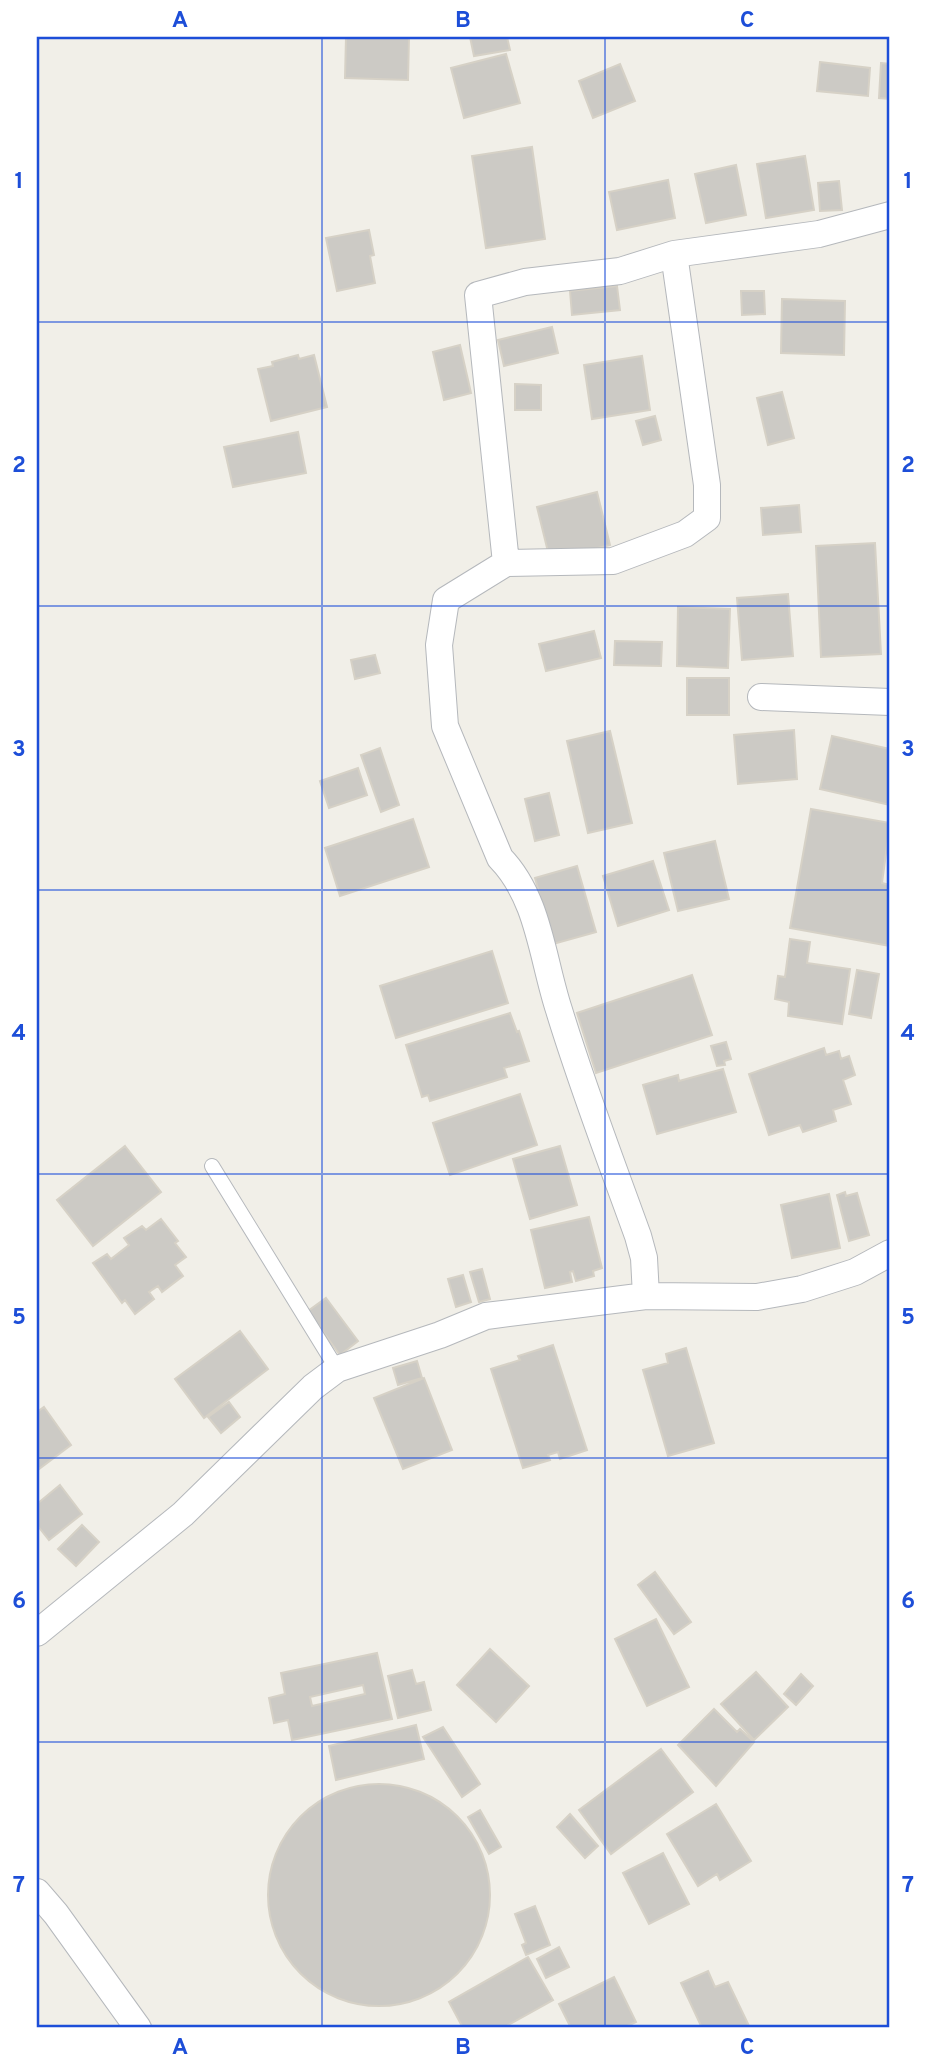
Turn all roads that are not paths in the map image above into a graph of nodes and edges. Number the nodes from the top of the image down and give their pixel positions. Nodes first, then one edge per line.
1 (890, 215) edge
2 (674, 254) junction
3 (506, 564) junction
4 (761, 697) dead end
5 (890, 702) edge
6 (212, 1166) dead end
7 (890, 1254) edge
8 (646, 1296) junction
9 (337, 1369) junction
10 (37, 1633) edge
11 (37, 1892) edge
12 (138, 2028) edge

1 - 2 street
2 - 3 street
2 - 3 street
3 - 8 street
4 - 5 street
6 - 9 lane
7 - 8 street
8 - 9 street
9 - 10 street
11 - 12 street

